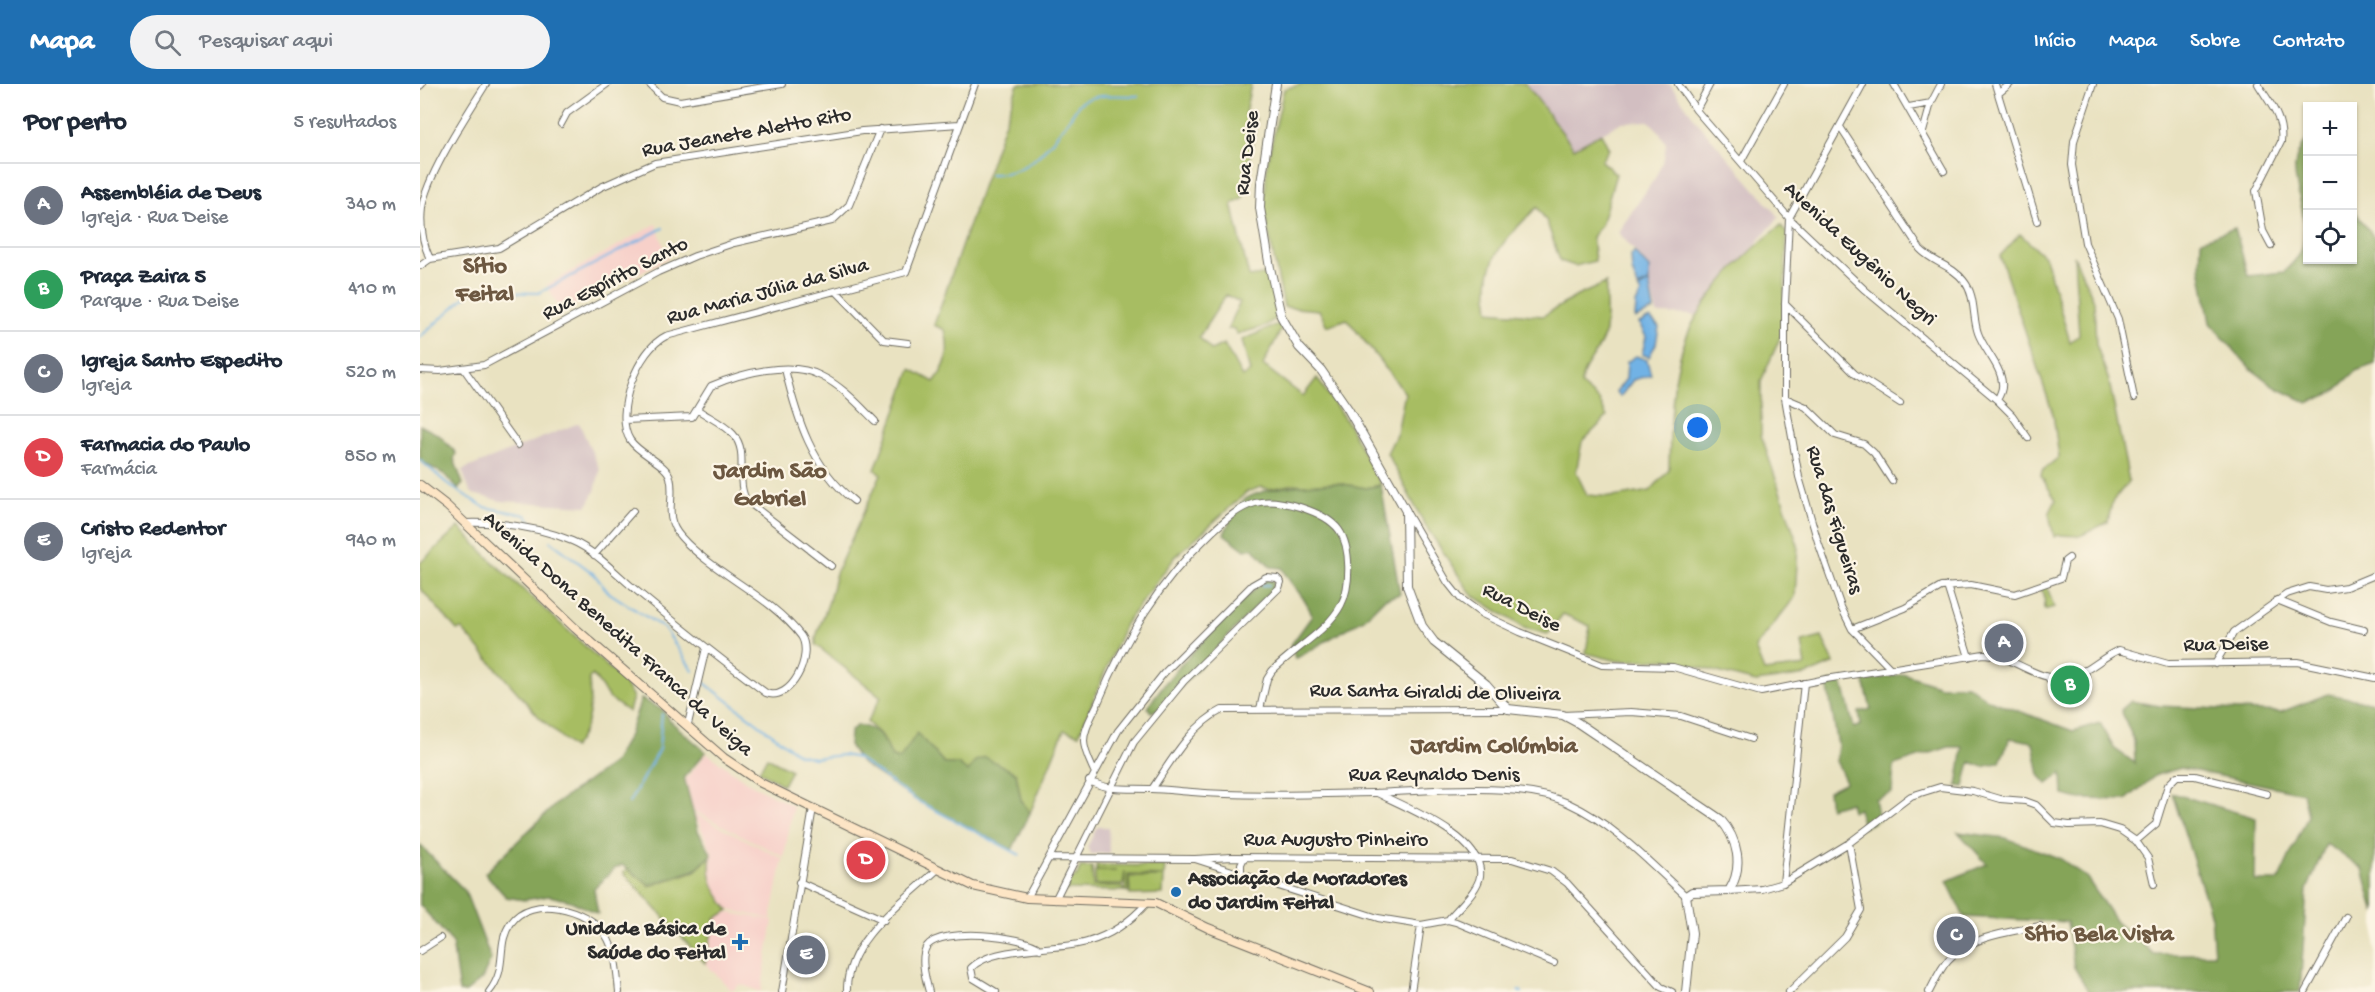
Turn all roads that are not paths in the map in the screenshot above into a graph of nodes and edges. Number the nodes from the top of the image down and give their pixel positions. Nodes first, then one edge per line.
1 (486, 84) edge
2 (607, 84) edge
3 (649, 84) edge
4 (782, 84) edge
5 (975, 84) edge
6 (1276, 84) edge
7 (1678, 84) edge
8 (1710, 84) edge
9 (1784, 84) edge
10 (1863, 84) edge
11 (1894, 84) edge
12 (1941, 84) edge
13 (1995, 84) edge
14 (2010, 84) edge
15 (2092, 84) edge
16 (2258, 84) edge
17 (1999, 93) junction
18 (1931, 103) junction
19 (1908, 108) junction
20 (1696, 110) junction
21 (561, 124) dead end
22 (959, 124) junction
23 (1840, 128) junction
24 (880, 129) junction
25 (1923, 132) junction
26 (1741, 162) junction
27 (1944, 171) dead end
28 (1788, 218) junction
29 (2037, 221) dead end
30 (2271, 246) dead end
31 (430, 259) junction
32 (420, 266) edge
33 (837, 292) junction
34 (1785, 304) junction
35 (908, 343) dead end
36 (464, 369) junction
37 (785, 369) junction
38 (420, 370) edge
39 (1785, 398) junction
40 (2134, 398) dead end
41 (1997, 400) junction
42 (1900, 403) dead end
43 (698, 410) junction
44 (625, 420) junction
45 (875, 421) dead end
46 (2028, 438) dead end
47 (518, 446) dead end
48 (1892, 481) dead end
49 (420, 485) edge
50 (854, 501) dead end
51 (633, 511) dead end
52 (1406, 511) junction
53 (465, 523) junction
54 (594, 555) junction
55 (2068, 558) dead end
56 (831, 566) dead end
57 (2375, 575) edge
58 (1947, 586) junction
59 (2277, 600) junction
60 (1852, 629) junction
61 (2364, 630) dead end
62 (706, 648) junction
63 (1969, 657) junction
64 (2215, 664) junction
65 (1891, 669) junction
66 (2085, 670) junction
67 (2375, 678) edge
68 (2049, 679) junction
69 (1804, 683) junction
70 (1260, 709) junction
71 (1508, 709) junction
72 (1563, 715) junction
73 (688, 724) junction
74 (1751, 740) dead end
75 (1094, 771) junction
76 (1089, 781) junction
77 (1109, 789) junction
78 (1152, 789) junction
79 (1376, 792) junction
80 (2267, 794) dead end
81 (813, 808) junction
82 (2136, 841) junction
83 (1849, 843) junction
84 (1049, 858) junction
85 (1244, 858) junction
86 (1477, 858) junction
87 (1195, 859) junction
88 (1073, 860) junction
89 (938, 869) junction
90 (1241, 873) junction
91 (800, 882) junction
92 (1783, 883) junction
93 (2154, 884) dead end
94 (1729, 891) junction
95 (1686, 896) junction
96 (1028, 898) junction
97 (1054, 900) junction
98 (1148, 902) junction
99 (2346, 917) dead end
100 (884, 920) junction
101 (1448, 920) junction
102 (1421, 925) junction
103 (2040, 926) dead end
104 (440, 938) dead end
105 (1040, 949) junction
106 (420, 951) edge
107 (1554, 963) dead end
108 (489, 992) edge
109 (619, 992) edge
110 (782, 992) edge
111 (847, 992) edge
112 (929, 992) edge
113 (996, 992) edge
114 (1370, 992) edge
115 (1412, 992) edge
116 (1672, 992) edge
117 (1686, 992) edge
118 (1789, 992) edge
119 (1929, 992) edge
120 (2305, 992) edge

1 - 31 street
2 - 21 street
3 - 4 street
5 - 22 street
6 - 52 street, Rua Deise
7 - 20 street, Avenida Eugênio Negri
8 - 20 street
9 - 26 street
10 - 23 street
11 - 19 street
12 - 18 street
13 - 17 street
14 - 17 street
15 - 40 street
16 - 30 street
17 - 29 street
18 - 19 street
18 - 25 street
19 - 25 street
20 - 26 street, Avenida Eugênio Negri
22 - 24 street, Rua Jeanete Aletto Rito
22 - 33 street, Rua Maria Júlia da Silva
23 - 28 street
23 - 41 street
24 - 31 street, Rua Jeanete Aletto Rito
24 - 36 street, Rua Espírito Santo
25 - 27 street
26 - 28 street, Avenida Eugênio Negri
28 - 34 street, Rua das Figueiras
28 - 41 street, Avenida Eugênio Negri
31 - 32 street, Rua Jeanete Aletto Rito
33 - 35 street
33 - 44 street, Rua Maria Júlia da Silva
34 - 39 street, Rua das Figueiras
34 - 42 street
36 - 38 street, Rua Espírito Santo
36 - 47 street
37 - 43 street
37 - 45 street
37 - 50 street
39 - 48 street
39 - 60 street, Rua das Figueiras
41 - 46 street, Avenida Eugênio Negri
43 - 44 street
43 - 56 street
44 - 62 street
49 - 53 main road, Avenida Dona Benedita Franca da Veiga
51 - 54 street
52 - 69 street, Rua Deise
52 - 71 street
53 - 54 street
53 - 73 main road, Avenida Dona Benedita Franca da Veiga
54 - 62 street
55 - 58 street
57 - 59 street
58 - 60 street
58 - 63 street
59 - 61 street
59 - 64 street
60 - 65 street, Rua das Figueiras
62 - 73 street
63 - 65 street, Rua Deise
63 - 68 street, Rua Deise
64 - 66 street, Rua Deise
64 - 67 street, Rua Deise
65 - 69 street, Rua Deise
66 - 68 street, Rua Deise
66 - 68 street, Rua Deise
69 - 92 street
70 - 71 street, Rua Santa Giraldi de Oliveira
70 - 75 street
70 - 78 street, Rua Santa Giraldi de Oliveira
71 - 72 street, Rua Santa Giraldi de Oliveira
72 - 74 street, Rua Santa Giraldi de Oliveira
72 - 94 street
73 - 81 main road, Avenida Dona Benedita Franca da Veiga
75 - 76 street
75 - 77 street
76 - 77 street, Rua Reynaldo Denis
76 - 84 street
77 - 78 street, Rua Reynaldo Denis
77 - 88 street
78 - 79 street, Rua Reynaldo Denis
79 - 86 street
79 - 95 street, Rua Reynaldo Denis
80 - 82 street
81 - 89 main road, Avenida Dona Benedita Franca da Veiga
81 - 91 street
82 - 83 street
82 - 93 street
83 - 92 street
83 - 118 street
84 - 88 street, Rua Augusto Pinheiro
84 - 96 street
85 - 86 street, Rua Augusto Pinheiro
85 - 87 street, Rua Augusto Pinheiro
85 - 90 street
86 - 101 street
86 - 116 street, Rua Augusto Pinheiro
87 - 88 street, Rua Augusto Pinheiro
87 - 90 street
88 - 97 street
89 - 96 main road, Avenida Dona Benedita Franca da Veiga
89 - 100 street
90 - 102 street
91 - 100 street
91 - 110 street
92 - 94 street
94 - 95 street
95 - 117 street
96 - 97 main road, Avenida Dona Benedita Franca da Veiga
97 - 98 main road, Avenida Dona Benedita Franca da Veiga
98 - 105 street
98 - 114 main road, Avenida Dona Benedita Franca da Veiga
99 - 120 street
100 - 111 street
101 - 102 street
101 - 107 street
102 - 115 street
103 - 119 street
104 - 106 street
105 - 112 street
105 - 113 street
108 - 109 street

